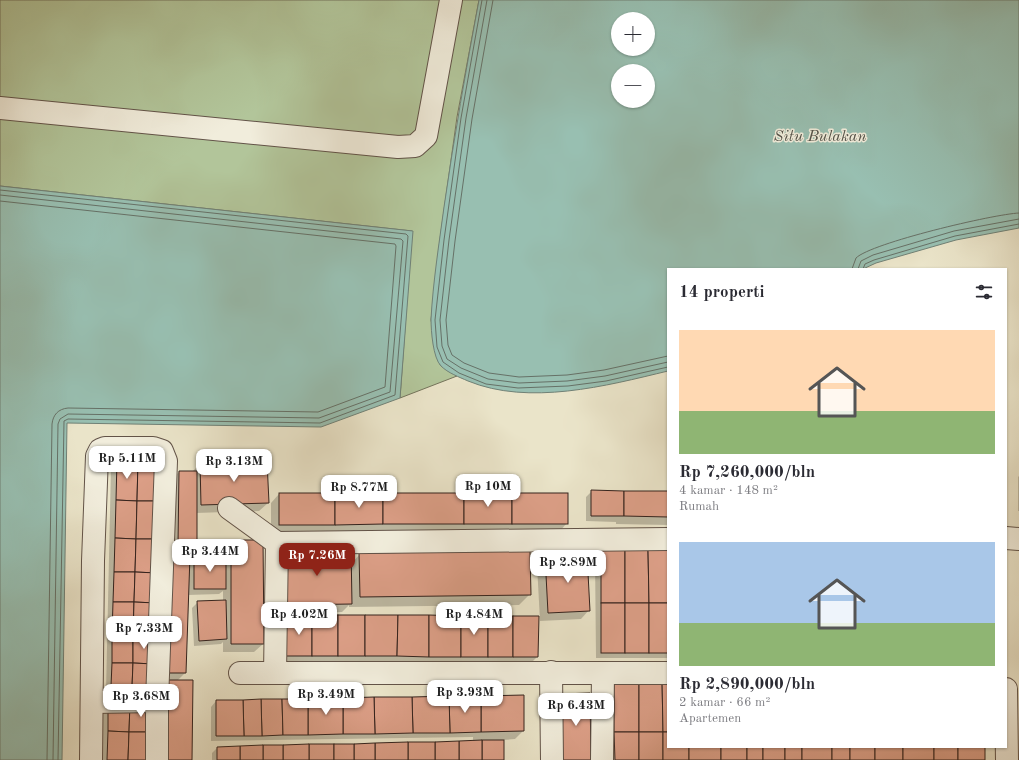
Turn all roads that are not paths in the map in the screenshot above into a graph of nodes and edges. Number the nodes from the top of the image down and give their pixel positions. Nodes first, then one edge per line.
1 (451, 0) edge
2 (0, 108) edge
3 (229, 508) dead end
4 (1007, 538) edge
5 (1019, 538) edge
6 (667, 539) edge
7 (276, 543) junction
8 (551, 672) junction
9 (240, 673) dead end
10 (275, 673) junction
11 (603, 673) junction
12 (667, 673) edge
13 (157, 701) junction
14 (92, 702) junction
15 (1007, 724) edge
16 (90, 760) edge
17 (157, 760) edge
18 (552, 760) edge
19 (602, 760) edge
20 (1008, 760) edge

1 - 2 street
3 - 7 street
4 - 5 street
6 - 7 street
7 - 10 street
8 - 10 street
8 - 11 street
8 - 18 street
9 - 10 street
11 - 12 street
11 - 19 street
13 - 14 street
13 - 14 street
13 - 17 street
14 - 16 street
15 - 20 street

